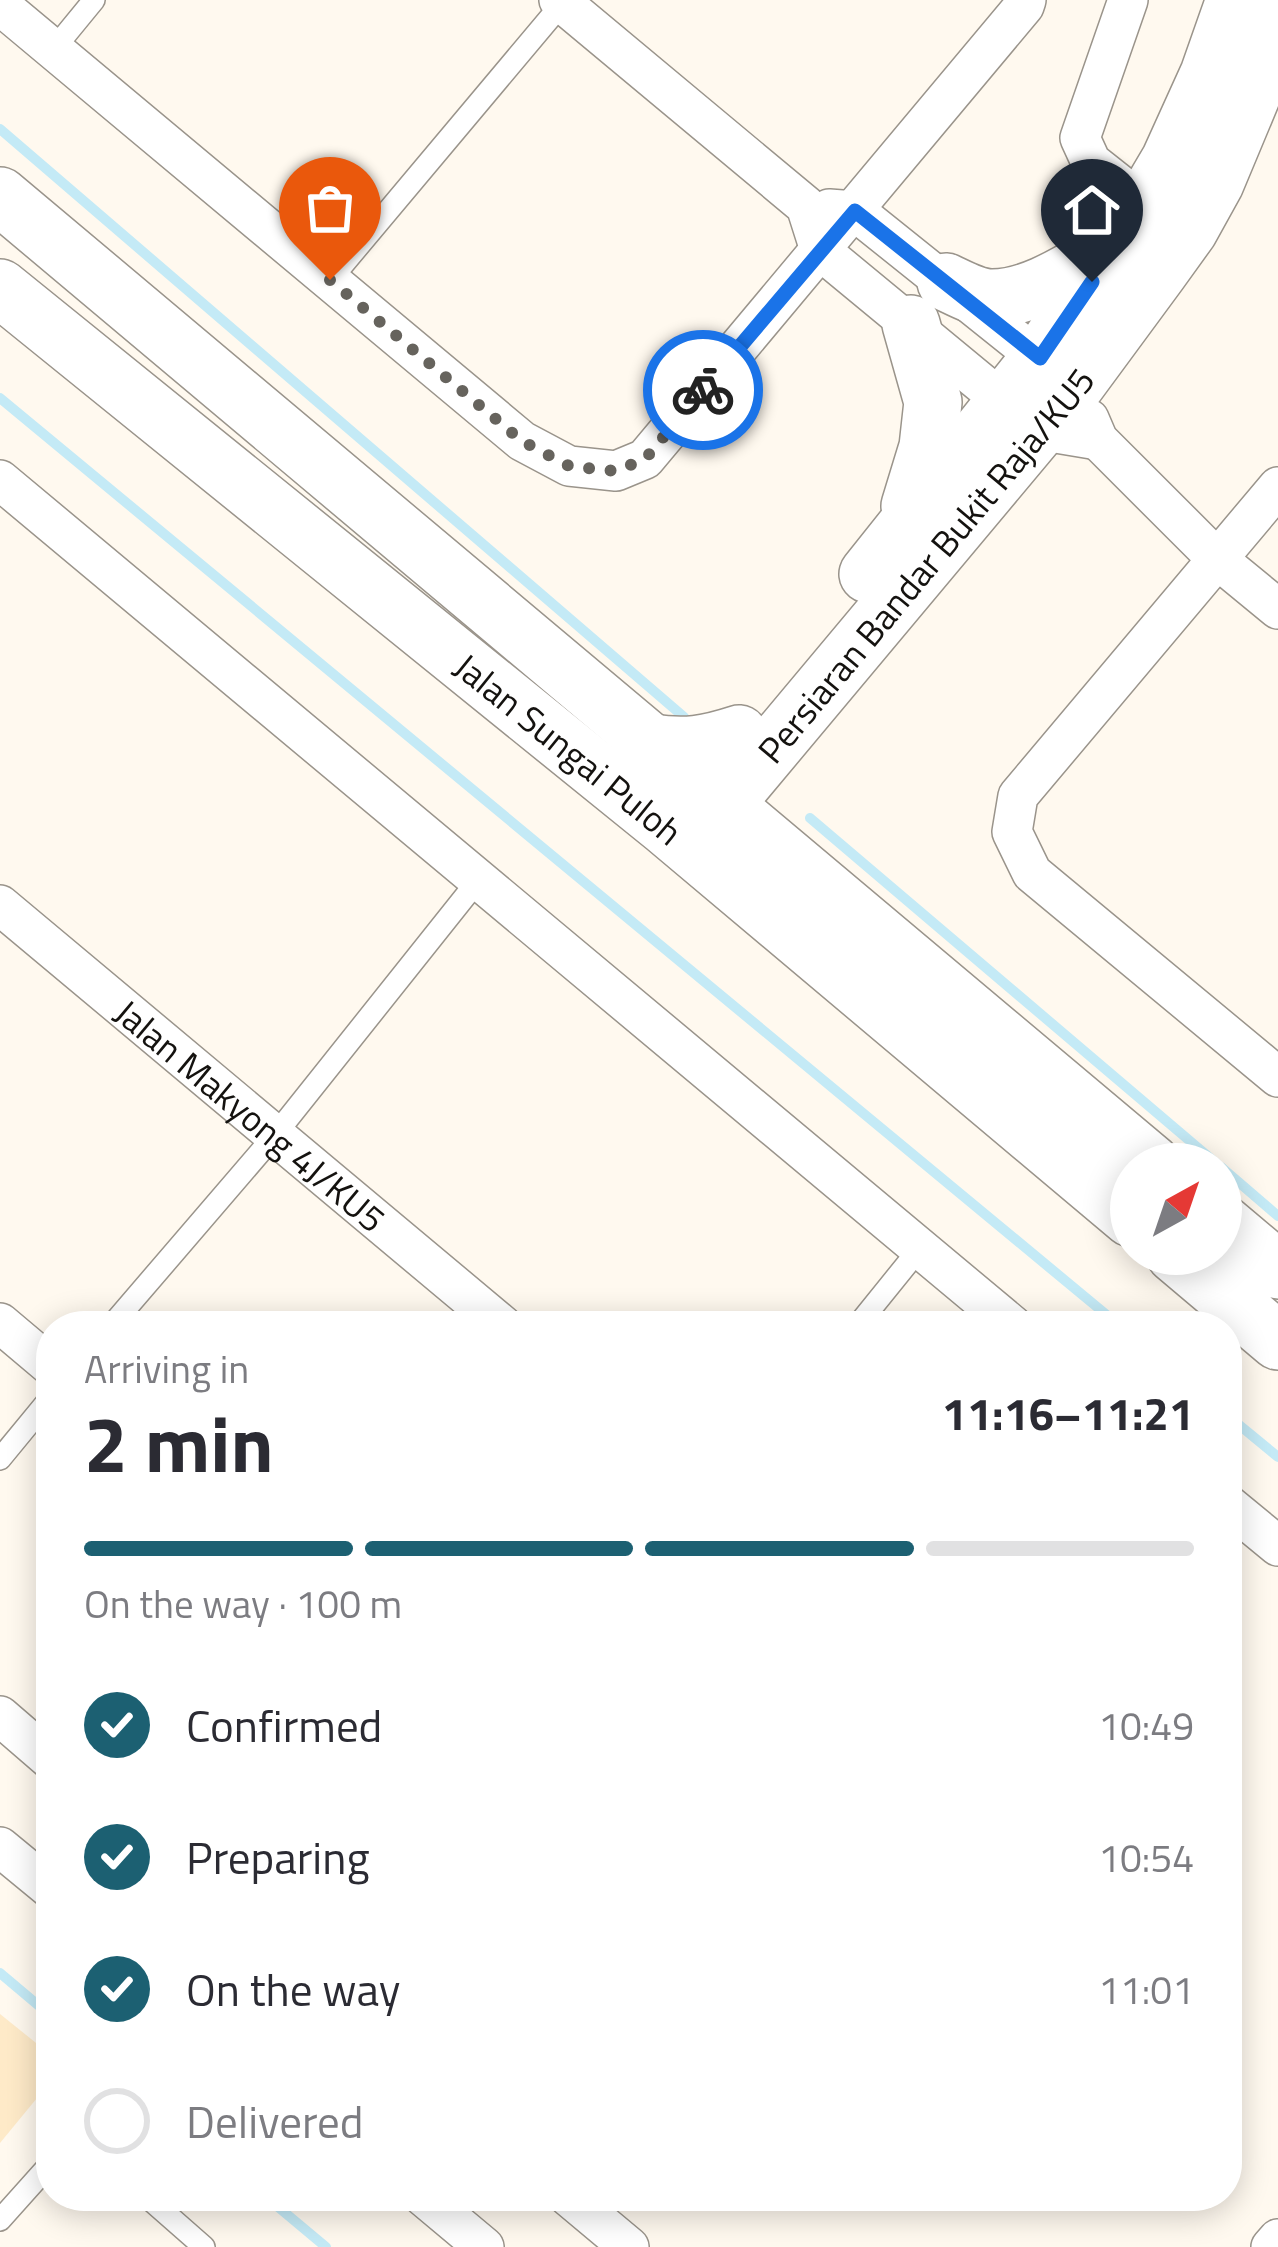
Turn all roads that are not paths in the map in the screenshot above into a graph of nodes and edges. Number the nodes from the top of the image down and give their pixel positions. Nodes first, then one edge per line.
1 (94, 0) edge
2 (1026, 0) edge
3 (1128, 0) edge
4 (1235, 0) edge
5 (562, 1) edge
6 (0, 5) edge
7 (1278, 16) edge
8 (53, 50) junction
9 (0, 196) edge
10 (806, 206) junction
11 (855, 211) junction
12 (1131, 224) junction
13 (820, 250) junction
14 (330, 280) junction
15 (0, 288) edge
16 (929, 303) junction
17 (1057, 372) junction
18 (1021, 416) junction
19 (1098, 440) junction
20 (2, 487) edge
21 (1278, 487) edge
22 (897, 538) junction
23 (1216, 558) junction
24 (1278, 609) edge
25 (650, 743) junction
26 (753, 743) junction
27 (709, 820) junction
28 (479, 879) junction
29 (0, 904) edge
30 (1278, 1076) edge
31 (275, 1135) junction
32 (1125, 1143) edge
33 (1110, 1197) edge
34 (1242, 1240) edge
35 (920, 1248) junction
36 (1278, 1270) edge
37 (1199, 1275) edge
38 (124, 1311) edge
39 (485, 1311) edge
40 (868, 1311) edge
41 (995, 1311) edge
42 (0, 1323) edge
43 (1278, 1341) edge
44 (36, 1353) edge
45 (36, 1415) edge
46 (0, 1459) edge
47 (1242, 1516) edge
48 (1278, 1546) edge
49 (0, 1716) edge
50 (36, 1747) edge
51 (0, 1847) edge
52 (36, 1877) edge
53 (36, 2178) edge
54 (163, 2211) edge
55 (441, 2211) edge
56 (586, 2211) edge
57 (0, 2221) edge
58 (1278, 2239) edge
59 (204, 2247) edge
60 (484, 2247) edge
61 (628, 2247) edge
62 (1271, 2247) edge

1 - 8 lane
2 - 11 street
3 - 12 street
4 - 12 street, Persiaran Bandar Bukit Raja/KU5
5 - 10 street
5 - 14 lane
6 - 8 street
7 - 17 street, Persiaran Bandar Bukit Raja/KU5
8 - 14 street
9 - 25 street
10 - 11 street
10 - 13 street
11 - 13 street
11 - 16 street
12 - 16 street
12 - 17 street, Persiaran Bandar Bukit Raja/KU5
13 - 14 street
13 - 16 street
15 - 27 street, Jalan Sungai Puloh
16 - 17 street
16 - 18 street
16 - 22 street
17 - 18 street, Persiaran Bandar Bukit Raja/KU5
17 - 19 street
18 - 19 street
18 - 22 street, Persiaran Bandar Bukit Raja/KU5
18 - 26 street, Persiaran Bandar Bukit Raja/KU5
19 - 23 street
20 - 28 street
21 - 23 street
22 - 26 street, Persiaran Bandar Bukit Raja/KU5
23 - 24 street
23 - 30 street
25 - 26 street
25 - 27 street
26 - 27 street, Persiaran Bandar Bukit Raja/KU5
26 - 27 street
27 - 32 street
27 - 33 street, Jalan Sungai Puloh
28 - 31 lane
28 - 35 street
29 - 31 street, Jalan Makyong 4J/KU5
31 - 38 lane
31 - 39 street, Jalan Makyong 4J/KU5
34 - 36 street
35 - 40 lane
35 - 41 street
37 - 43 street
42 - 44 street
45 - 46 lane
47 - 48 street
49 - 50 street
51 - 52 street
53 - 57 lane
54 - 59 lane
55 - 60 street
56 - 61 street
58 - 62 street

